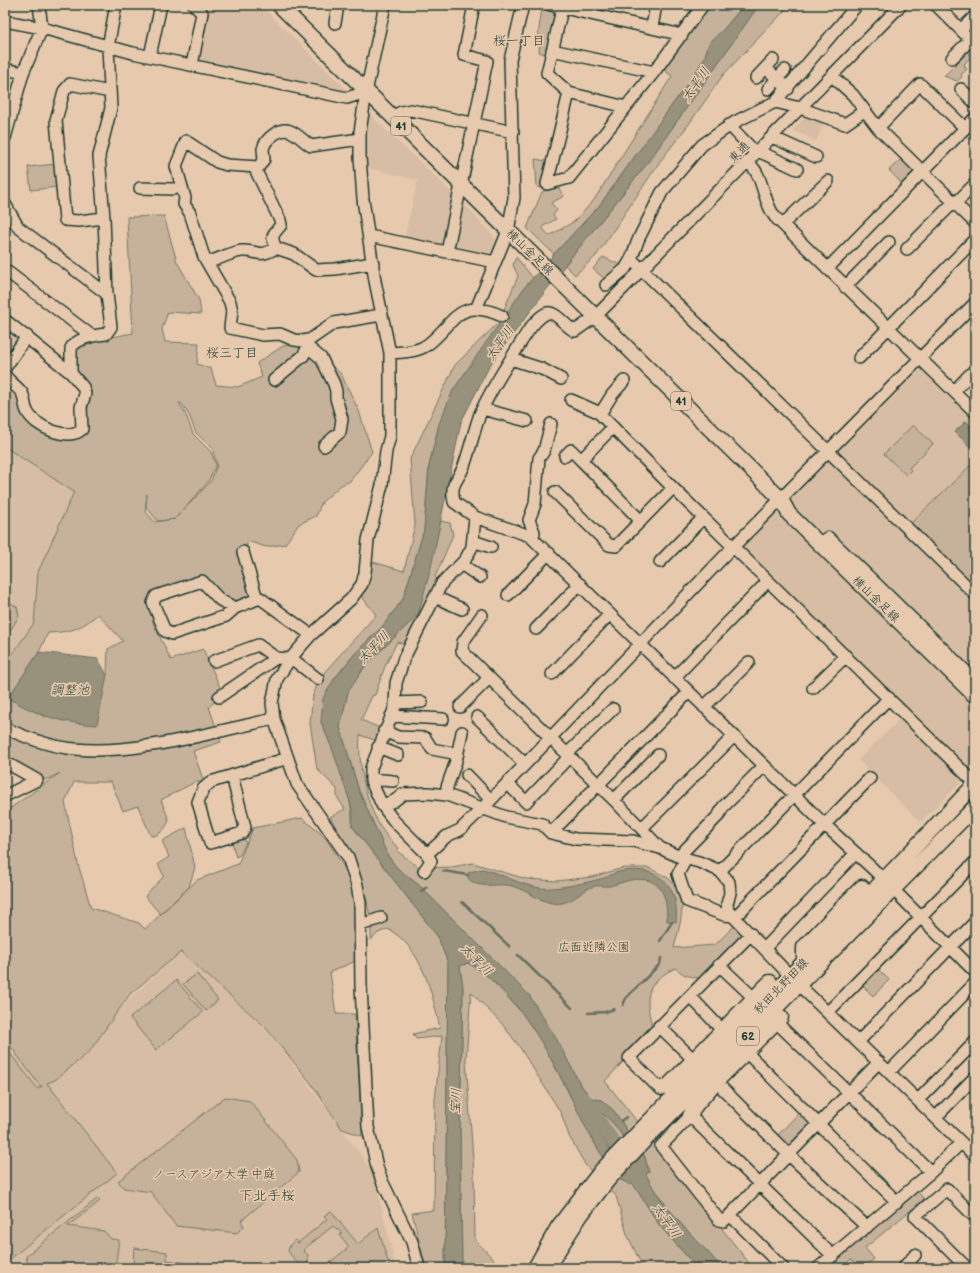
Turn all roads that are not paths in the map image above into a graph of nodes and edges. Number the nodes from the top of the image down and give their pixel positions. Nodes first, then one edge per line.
1 (39, 5) edge
2 (116, 5) edge
3 (161, 5) edge
4 (194, 5) edge
5 (279, 5) edge
6 (338, 5) edge
7 (385, 5) edge
8 (474, 5) edge
9 (523, 5) edge
10 (551, 5) edge
11 (656, 5) edge
12 (703, 5) edge
13 (857, 5) edge
14 (901, 5) edge
15 (936, 5) edge
16 (563, 6) edge
17 (975, 16) edge
18 (5, 21) edge
19 (335, 23) dead end
20 (652, 27) junction
21 (42, 28) junction
22 (960, 30) junction
23 (682, 34) junction
24 (973, 42) edge
25 (108, 47) junction
26 (552, 50) junction
27 (150, 56) junction
28 (952, 58) dead end
29 (192, 65) junction
30 (5, 69) edge
31 (785, 70) dead end
32 (654, 72) junction
33 (23, 73) junction
34 (832, 76) junction
35 (756, 78) dead end
36 (776, 79) junction
37 (768, 89) dead end
38 (788, 89) junction
39 (961, 89) dead end
40 (110, 92) junction
41 (366, 92) junction
42 (569, 93) junction
43 (775, 102) junction
44 (975, 103) edge
45 (626, 107) junction
46 (800, 108) junction
47 (864, 111) junction
48 (8, 112) edge
49 (392, 117) junction
50 (975, 118) edge
51 (474, 124) junction
52 (729, 125) junction
53 (878, 128) junction
54 (965, 128) junction
55 (513, 132) junction
56 (772, 137) junction
57 (5, 138) edge
58 (360, 139) junction
59 (757, 152) junction
60 (816, 157) dead end
61 (747, 162) junction
62 (258, 167) junction
63 (797, 169) dead end
64 (922, 172) junction
65 (828, 181) dead end
66 (975, 184) edge
67 (462, 185) junction
68 (182, 187) junction
69 (140, 188) dead end
70 (5, 204) edge
71 (954, 204) junction
72 (104, 218) junction
73 (975, 223) edge
74 (783, 224) junction
75 (508, 231) junction
76 (369, 236) junction
77 (975, 239) edge
78 (889, 242) dead end
79 (276, 248) junction
80 (907, 249) dead end
81 (447, 252) junction
82 (631, 259) junction
83 (209, 262) junction
84 (495, 262) junction
85 (373, 263) junction
86 (642, 269) junction
87 (827, 269) junction
88 (5, 270) edge
89 (606, 285) dead end
90 (845, 287) junction
91 (107, 294) junction
92 (975, 303) edge
93 (477, 307) junction
94 (381, 315) junction
95 (502, 316) dead end
96 (595, 317) junction
97 (5, 320) edge
98 (889, 329) junction
99 (26, 336) junction
100 (92, 336) junction
101 (307, 344) junction
102 (390, 353) junction
103 (511, 358) junction
104 (859, 358) dead end
105 (921, 358) junction
106 (5, 368) edge
107 (975, 369) edge
108 (71, 373) junction
109 (5, 375) edge
110 (561, 379) dead end
111 (274, 380) dead end
112 (624, 381) dead end
113 (954, 391) junction
114 (571, 400) dead end
115 (483, 409) junction
116 (975, 412) edge
117 (600, 414) junction
118 (527, 421) dead end
119 (551, 424) dead end
120 (613, 427) junction
121 (324, 446) dead end
122 (829, 451) junction
123 (565, 456) dead end
124 (581, 460) junction
125 (673, 488) junction
126 (555, 492) dead end
127 (781, 499) junction
128 (475, 517) junction
129 (704, 518) junction
130 (641, 521) junction
131 (533, 538) junction
132 (473, 541) junction
133 (734, 546) junction
134 (491, 547) dead end
135 (243, 552) dead end
136 (549, 553) junction
137 (660, 562) dead end
138 (461, 564) junction
139 (480, 577) dead end
140 (768, 581) junction
141 (580, 584) junction
142 (975, 594) edge
143 (508, 595) dead end
144 (434, 597) junction
145 (257, 599) junction
146 (235, 608) junction
147 (462, 609) dead end
148 (610, 614) junction
149 (482, 615) dead end
150 (900, 616) junction
151 (536, 629) dead end
152 (311, 635) junction
153 (640, 645) junction
154 (846, 656) junction
155 (276, 658) junction
156 (290, 658) junction
157 (214, 661) dead end
158 (749, 662) dead end
159 (552, 674) dead end
160 (489, 678) junction
161 (674, 678) junction
162 (318, 679) dead end
163 (975, 682) edge
164 (813, 688) dead end
165 (689, 692) junction
166 (975, 696) edge
167 (219, 697) dead end
168 (889, 698) junction
169 (422, 702) dead end
170 (395, 703) junction
171 (460, 707) dead end
172 (704, 707) junction
173 (613, 710) dead end
174 (391, 716) junction
175 (477, 717) dead end
176 (274, 719) junction
177 (443, 719) dead end
178 (5, 728) edge
179 (384, 731) junction
180 (462, 732) dead end
181 (734, 736) junction
182 (550, 738) junction
183 (378, 747) junction
184 (458, 754) junction
185 (398, 755) dead end
186 (568, 755) junction
187 (658, 755) dead end
188 (288, 758) junction
189 (5, 762) edge
190 (525, 764) junction
191 (764, 766) junction
192 (467, 775) dead end
193 (232, 776) junction
194 (870, 778) dead end
195 (371, 779) junction
196 (393, 781) dead end
197 (507, 782) junction
198 (975, 783) edge
199 (597, 785) junction
200 (447, 795) junction
201 (794, 795) junction
202 (5, 796) edge
203 (491, 800) junction
204 (614, 800) junction
205 (382, 805) junction
206 (481, 809) junction
207 (974, 809) edge
208 (824, 824) junction
209 (642, 828) junction
210 (551, 833) junction
211 (660, 848) junction
212 (856, 853) junction
213 (427, 854) junction
214 (683, 858) junction
215 (975, 862) edge
216 (923, 865) junction
217 (424, 871) dead end
218 (720, 871) junction
219 (912, 884) dead end
220 (888, 885) junction
221 (862, 887) dead end
222 (854, 903) junction
223 (735, 917) junction
224 (381, 918) dead end
225 (920, 918) junction
226 (975, 922) edge
227 (361, 925) junction
228 (751, 934) junction
229 (950, 947) junction
230 (765, 948) junction
231 (829, 962) junction
232 (719, 965) junction
233 (975, 972) edge
234 (820, 977) dead end
235 (795, 980) junction
236 (770, 982) dead end
237 (975, 983) edge
238 (690, 996) junction
239 (754, 998) junction
240 (769, 998) junction
241 (786, 999) junction
242 (828, 1012) junction
243 (776, 1022) junction
244 (659, 1026) junction
245 (722, 1030) junction
246 (858, 1042) junction
247 (975, 1042) edge
248 (746, 1052) junction
249 (693, 1060) junction
250 (879, 1062) junction
251 (889, 1072) junction
252 (975, 1077) edge
253 (716, 1082) junction
254 (662, 1088) joint
255 (850, 1093) junction
256 (918, 1100) junction
257 (690, 1116) junction
258 (936, 1117) junction
259 (819, 1124) junction
260 (641, 1137) junction
261 (970, 1148) edge
262 (789, 1154) junction
263 (931, 1172) junction
264 (605, 1175) junction
265 (760, 1184) junction
266 (897, 1202) junction
267 (730, 1215) junction
268 (975, 1217) edge
269 (867, 1227) junction
270 (915, 1255) dead end
271 (833, 1256) junction
272 (419, 1268) edge
273 (535, 1268) edge
274 (547, 1268) edge
275 (783, 1268) edge
276 (818, 1268) edge
277 (903, 1268) edge
278 (967, 1268) edge

1 - 21 street
2 - 25 street
3 - 27 street
4 - 29 street
5 - 41 main road, 横山金足線 / 41
6 - 19 street
7 - 41 street
8 - 51 street
9 - 55 street
10 - 16 street
11 - 20 street
12 - 23 street
13 - 38 street
14 - 34 street, 東通
15 - 22 street
16 - 20 street
16 - 26 street
17 - 22 street
18 - 21 street
20 - 23 street
21 - 25 street
21 - 33 street
22 - 24 street
23 - 32 street
24 - 28 street
25 - 27 street
25 - 40 street
26 - 32 street
26 - 42 street
27 - 29 street
29 - 41 street
30 - 33 street
31 - 36 street
32 - 45 street
33 - 48 street
34 - 46 street, 東通
34 - 47 street
35 - 36 street
36 - 37 street
36 - 38 street
38 - 43 street
39 - 44 street
40 - 72 street
40 - 72 street
41 - 49 main road, 横山金足線 / 41
41 - 58 street
42 - 45 street
42 - 45 street
43 - 46 street
43 - 52 street
46 - 47 street
46 - 56 street, 東通
47 - 53 street
48 - 57 street
49 - 51 street
49 - 67 main road, 横山金足線 / 41
50 - 54 street
51 - 55 street
51 - 67 street
52 - 59 street
52 - 82 street
53 - 54 street
53 - 64 street
54 - 64 street
55 - 75 street
56 - 59 street, 東通
56 - 60 street
58 - 62 street
58 - 76 street
59 - 61 street, 東通
59 - 63 street
61 - 74 street
61 - 86 street, 東通
62 - 68 street
62 - 79 street
64 - 71 street
64 - 87 street
65 - 74 street
66 - 71 street
67 - 75 main road, 横山金足線 / 41
67 - 81 street
68 - 69 street
68 - 83 street
70 - 91 street
71 - 73 street
71 - 80 street
72 - 91 street
74 - 87 street
75 - 84 street
75 - 96 main road, 横山金足線 / 41
76 - 81 street
76 - 85 street
77 - 98 street
78 - 90 street
79 - 83 street
79 - 85 street
81 - 84 street
82 - 86 street
82 - 89 street
83 - 101 street
84 - 93 street
85 - 94 street
86 - 96 street, 東通
86 - 122 street
87 - 90 street
88 - 100 street
90 - 98 street
91 - 100 street
92 - 105 street
93 - 95 street
93 - 102 street
94 - 101 street
94 - 102 street
96 - 103 street, 東通
96 - 127 main road, 横山金足線 / 41
97 - 99 street
98 - 104 street
98 - 105 street
99 - 106 street
99 - 108 street
100 - 108 street
101 - 111 street
101 - 121 street
102 - 152 street
103 - 110 street
103 - 115 street
105 - 113 street
105 - 122 street
107 - 113 street
108 - 109 street
112 - 117 street
113 - 116 street
114 - 117 street
115 - 118 street
115 - 128 street
117 - 120 street
119 - 131 street
120 - 124 street
120 - 125 street
122 - 127 street
122 - 142 street
123 - 124 street
124 - 130 street
125 - 129 street
125 - 130 street
126 - 130 street
127 - 133 street
127 - 150 main road, 横山金足線 / 41
128 - 131 street
128 - 132 street
129 - 133 street
129 - 137 street
131 - 136 street
132 - 134 street
132 - 138 street
133 - 140 street
133 - 153 street
135 - 145 street
136 - 141 street
136 - 143 street
138 - 139 street
138 - 144 street
140 - 154 street
140 - 161 street
141 - 148 street
141 - 151 street
144 - 147 street
144 - 170 street
145 - 146 street
145 - 152 street
146 - 146 street
148 - 153 street
148 - 159 street
149 - 160 street
150 - 163 main road, 横山金足線 / 41
150 - 166 main road, 横山金足線 / 41
152 - 156 street
153 - 161 street
153 - 182 street
154 - 164 street
154 - 168 street
155 - 156 street
155 - 157 street
155 - 167 street
156 - 162 street
156 - 176 street
158 - 172 street
160 - 171 street
160 - 182 street
161 - 165 street
165 - 172 street
165 - 199 street
168 - 198 street
168 - 201 street
169 - 170 street
170 - 174 street
172 - 181 street
173 - 186 street
174 - 177 street
174 - 179 street
175 - 190 street
176 - 178 street
176 - 188 street
179 - 183 street
179 - 184 street
180 - 184 street
181 - 191 street
181 - 209 street
182 - 186 street
182 - 190 street
183 - 185 street
183 - 195 street
184 - 200 street
186 - 197 street
186 - 199 street
187 - 204 street
188 - 193 street
188 - 227 street
189 - 202 street
190 - 197 street
191 - 201 street
191 - 214 street
192 - 203 street
193 - 193 street
194 - 208 street
195 - 196 street
195 - 205 street
197 - 203 street
198 - 220 main road, 秋田北野田線 / 62
199 - 204 street
199 - 210 street
200 - 205 street
200 - 206 street
201 - 208 street
201 - 218 street
203 - 206 street
204 - 209 street
205 - 213 street
206 - 210 street
206 - 213 street
207 - 216 main road, 秋田北野田線 / 62
208 - 212 street
208 - 223 street
209 - 211 street
210 - 211 street
211 - 214 street
212 - 220 street
212 - 230 street
213 - 217 street
214 - 218 street
214 - 223 street
215 - 225 street
216 - 219 main road
216 - 220 main road, 秋田北野田線 / 62
218 - 223 street
220 - 222 main road, 秋田北野田線 / 62
220 - 225 street
220 - 231 main road, 秋田北野田線 / 62
221 - 222 main road
222 - 235 main road, 秋田北野田線 / 62
223 - 228 street
224 - 227 street
225 - 229 street
225 - 242 street
226 - 229 street
227 - 272 street
228 - 230 street
228 - 232 street
229 - 233 street
229 - 246 street
230 - 235 street
231 - 234 main road
231 - 235 main road, 秋田北野田線 / 62
232 - 238 street
232 - 239 street
235 - 240 main road, 秋田北野田線 / 62
235 - 241 main road, 秋田北野田線 / 62
235 - 242 street
236 - 239 main road
237 - 251 street
238 - 244 street
238 - 245 street
239 - 240 main road
239 - 245 main road
240 - 260 main road, 秋田北野田線 / 62
241 - 243 main road
241 - 260 main road, 秋田北野田線 / 62
242 - 246 street
243 - 248 main road
243 - 255 street
244 - 249 street
244 - 254 street
245 - 249 main road
246 - 250 street
247 - 256 street
248 - 253 main road
248 - 259 street
249 - 254 main road
250 - 251 street
250 - 255 street
251 - 256 street
252 - 258 street
253 - 257 main road
253 - 262 street
255 - 259 street
255 - 263 street
256 - 258 street
257 - 265 street
257 - 267 street
258 - 261 street
259 - 262 street
259 - 266 street
260 - 264 main road, 秋田北野田線 / 62
261 - 263 street
262 - 265 street
262 - 269 street
263 - 266 street
264 - 273 main road, 秋田北野田線 / 62
264 - 274 main road, 秋田北野田線 / 62
265 - 267 street
265 - 271 street
266 - 269 street
267 - 275 street
268 - 278 street
269 - 271 street
270 - 277 street
271 - 276 street

